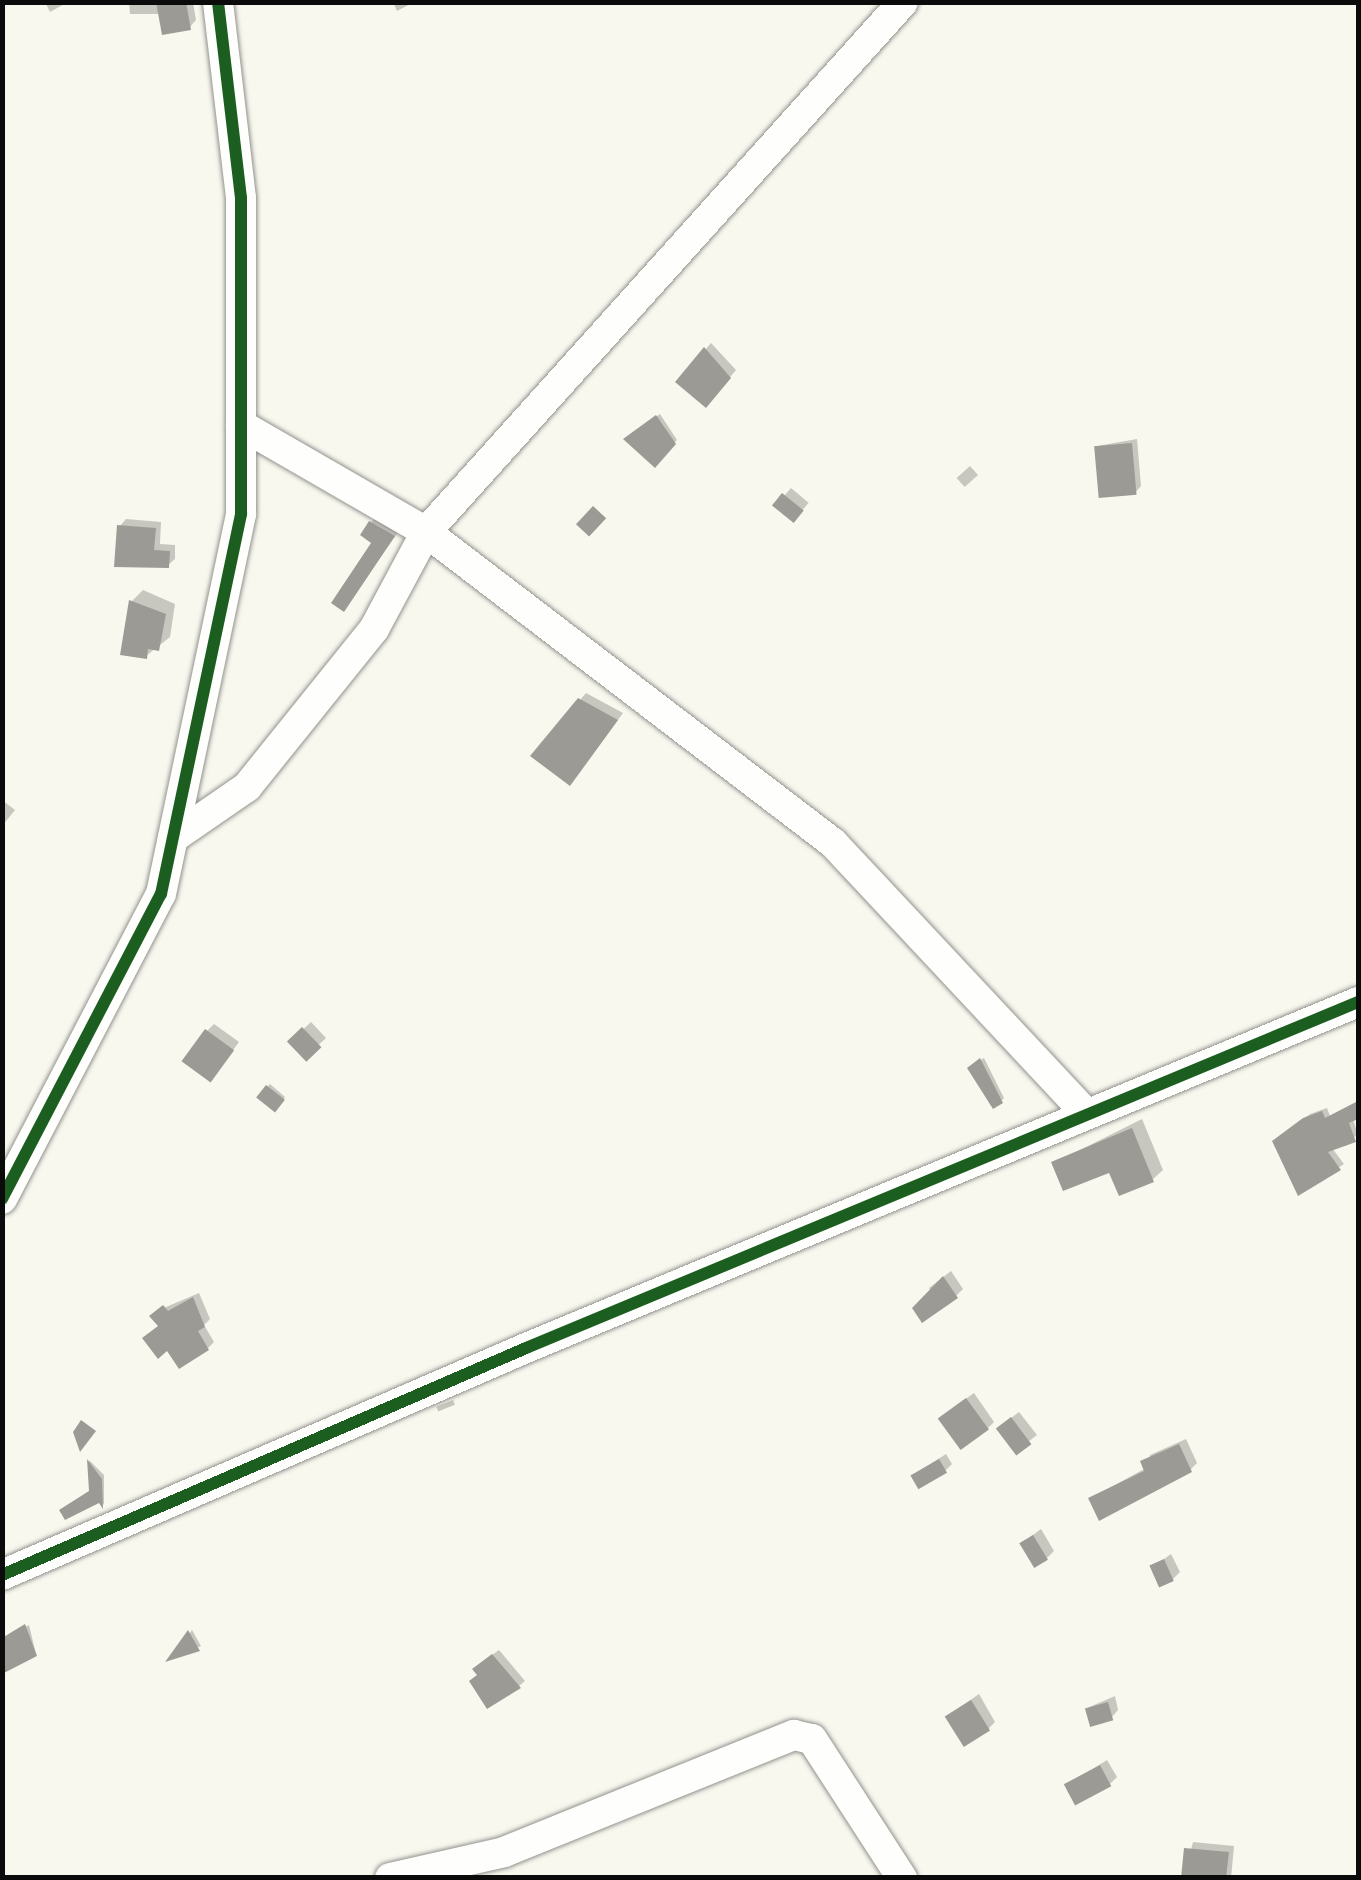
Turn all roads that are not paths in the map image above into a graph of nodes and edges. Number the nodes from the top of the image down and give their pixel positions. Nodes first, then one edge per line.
1 (218, 2) edge
2 (903, 2) edge
3 (241, 425) junction
4 (426, 532) junction
5 (173, 838) junction
6 (1358, 1002) edge
7 (1087, 1114) junction
8 (2, 1199) edge
9 (2, 1575) edge
10 (390, 1878) edge
11 (902, 1878) edge

1 - 3 street
2 - 4 street
3 - 4 street
3 - 5 street
4 - 5 street
4 - 7 street
5 - 8 street
6 - 7 street
7 - 9 street
10 - 11 street

